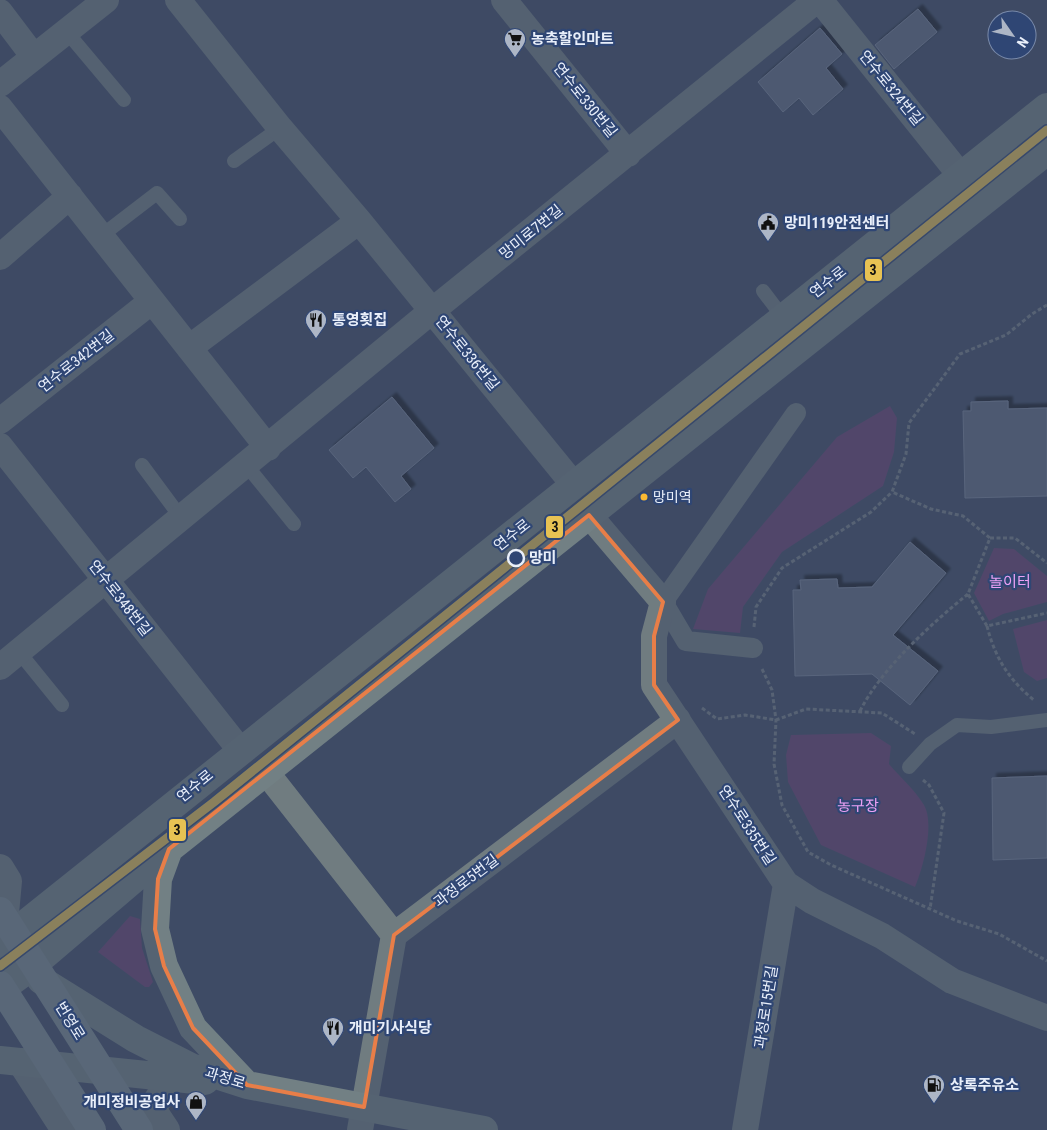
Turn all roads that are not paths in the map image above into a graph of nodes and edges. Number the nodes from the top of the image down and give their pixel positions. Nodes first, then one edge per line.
1 (106, 0) edge
2 (178, 0) edge
3 (504, 0) edge
4 (818, 0) edge
5 (0, 12) edge
6 (66, 32) junction
7 (34, 57) junction
8 (0, 84) edge
9 (124, 100) dead end
10 (1047, 106) edge
11 (0, 108) edge
12 (280, 128) junction
13 (1047, 151) edge
14 (628, 154) junction
15 (234, 161) dead end
16 (961, 176) junction
17 (70, 196) junction
18 (180, 219) dead end
19 (360, 221) junction
20 (101, 236) junction
21 (0, 257) edge
22 (763, 291) dead end
23 (152, 301) junction
24 (433, 310) junction
25 (784, 317) junction
26 (804, 344) junction
27 (189, 348) junction
28 (796, 413) dead end
29 (0, 421) edge
30 (0, 446) edge
31 (268, 448) junction
32 (142, 465) dead end
33 (247, 466) junction
34 (574, 485) junction
35 (589, 516) junction
36 (182, 519) junction
37 (294, 524) dead end
38 (106, 581) junction
39 (663, 602) junction
40 (753, 648) road end
41 (9, 660) edge
42 (62, 705) dead end
43 (687, 712) junction
44 (1047, 720) edge
45 (240, 750) junction
46 (909, 767) road end
47 (266, 772) junction
48 (169, 849) junction
49 (0, 868) edge
50 (786, 884) junction
51 (0, 911) edge
52 (394, 935) junction
53 (1, 941) edge
54 (26, 971) junction
55 (0, 985) edge
56 (0, 990) edge
57 (1047, 1018) edge
58 (11, 1061) edge
59 (172, 1077) junction
60 (247, 1085) junction
61 (362, 1119) edge
62 (65, 1130) edge
63 (92, 1130) edge
64 (139, 1130) edge
65 (166, 1130) edge
66 (484, 1130) edge
67 (745, 1130) edge

1 - 6 street
2 - 12 street, 연수로336번길
3 - 14 street, 연수로330번길
4 - 14 street, 망미로7번길
4 - 16 street, 연수로324번길
5 - 7 street
6 - 7 street
6 - 9 lane
7 - 8 street
10 - 16 main road, 연수로
11 - 17 street
12 - 15 lane
12 - 19 street, 연수로336번길
13 - 26 main road
14 - 24 street, 망미로7번길
16 - 25 main road, 연수로
17 - 20 street
17 - 21 street
18 - 20 lane
19 - 24 street, 연수로336번길
19 - 27 street
20 - 23 street
22 - 25 lane
23 - 27 street
23 - 29 street, 연수로342번길
24 - 31 street, 망미로7번길
24 - 34 street, 연수로336번길
25 - 26 lane
25 - 34 main road, 연수로
26 - 35 main road
27 - 31 street
28 - 39 street
30 - 38 street, 연수로348번길
31 - 33 street, 망미로7번길
32 - 36 lane
33 - 36 street, 망미로7번길
33 - 37 lane
34 - 45 main road, 연수로
35 - 39 street
35 - 47 main road
36 - 38 street, 망미로7번길
38 - 41 street, 망미로7번길
38 - 45 street, 연수로348번길
39 - 40 street
39 - 43 street, 연수로335번길
41 - 42 lane, 망미로7번길
43 - 50 street, 연수로335번길
43 - 52 street, 과정로5번길
44 - 46 lane
45 - 53 main road, 연수로
47 - 48 main road
47 - 52 street
48 - 54 main road
48 - 60 main road
49 - 53 street
50 - 57 street, 연수로335번길
50 - 67 street, 과정로15번길
51 - 64 highway, 번영로, bridge
52 - 61 street
53 - 54 main road, 과정로
54 - 56 main road
54 - 60 main road, 과정로
55 - 63 highway, bridge
58 - 59 main road
58 - 62 street
59 - 60 main road
59 - 65 street
60 - 61 main road, 과정로
61 - 66 main road, 과정로

